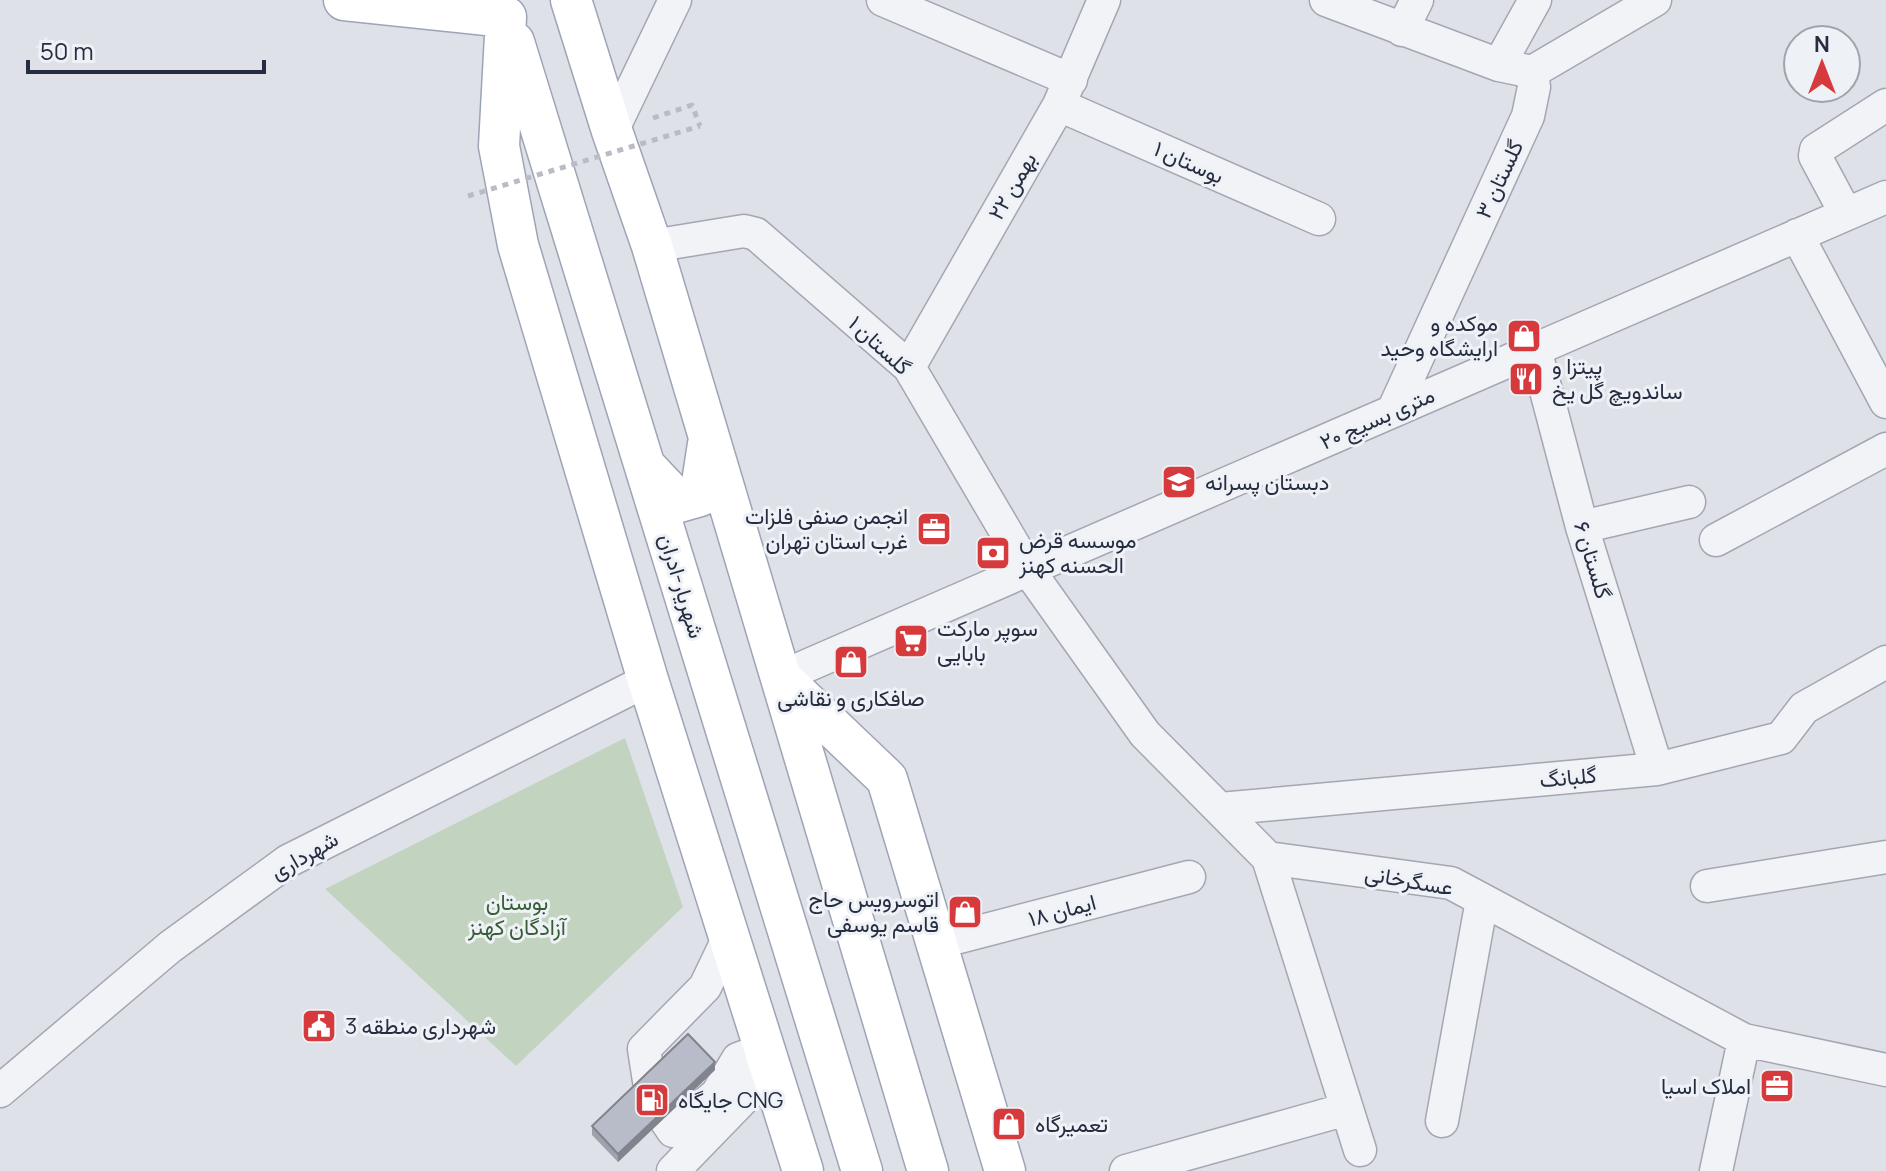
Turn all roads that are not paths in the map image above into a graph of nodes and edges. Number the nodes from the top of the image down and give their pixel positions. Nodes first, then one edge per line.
1 (344, 0) edge
2 (571, 0) edge
3 (675, 0) edge
4 (883, 0) edge
5 (1104, 0) edge
6 (1326, 0) edge
7 (1417, 0) edge
8 (1535, 0) edge
9 (1655, 0) edge
10 (504, 9) edge
11 (1402, 30) junction
12 (1499, 65) junction
13 (1532, 72) junction
14 (1065, 92) junction
15 (1886, 105) edge
16 (612, 131) junction
17 (1886, 197) edge
18 (1846, 214) junction
19 (1319, 219) dead end
20 (1797, 235) junction
21 (652, 246) junction
22 (1535, 349) junction
23 (909, 367) junction
24 (1886, 402) edge
25 (1393, 411) junction
26 (709, 437) junction
27 (1886, 449) edge
28 (645, 466) junction
29 (1689, 502) dead end
30 (1582, 527) junction
31 (668, 540) junction
32 (1716, 540) dead end
33 (1029, 571) junction
34 (1886, 662) edge
35 (781, 677) junction
36 (648, 680) junction
37 (1657, 769) junction
38 (1220, 809) junction
39 (1886, 857) edge
40 (1268, 858) junction
41 (1189, 877) dead end
42 (1707, 886) dead end
43 (1482, 900) junction
44 (729, 937) junction
45 (936, 943) junction
46 (1744, 1040) junction
47 (768, 1059) junction
48 (1886, 1070) edge
49 (0, 1091) edge
50 (1347, 1109) junction
51 (1442, 1121) dead end
52 (1360, 1150) dead end
53 (673, 1171) edge
54 (803, 1171) edge
55 (862, 1171) edge
56 (928, 1171) edge
57 (1005, 1171) edge
58 (1126, 1171) edge
59 (1716, 1171) edge

1 - 10 main road
2 - 16 main road
3 - 16 street
4 - 14 street, بوستان ۱
5 - 14 street, ۲۲ بهمن
6 - 11 street
7 - 11 street
8 - 12 street
9 - 13 street
10 - 28 main road, شهریار-ادران
10 - 36 main road
11 - 12 street
12 - 13 street
13 - 25 street, گلستان ۳
14 - 19 street, بوستان ۱
14 - 23 street, ۲۲ بهمن
15 - 18 street
16 - 21 main road
17 - 18 street, ۲۰ متری بسیج
18 - 20 street, ۲۰ متری بسیج
20 - 22 street, ۲۰ متری بسیج
20 - 24 street
21 - 23 street, گلستان ۱
21 - 26 main road
22 - 25 street, ۲۰ متری بسیج
22 - 30 street, گلستان ۶
23 - 33 street, گلستان ۱
25 - 33 street, ۲۰ متری بسیج
26 - 28 main road
26 - 35 main road
27 - 32 street
28 - 31 main road, شهریار-ادران
29 - 30 street
30 - 37 street, گلستان ۶
31 - 36 main road
31 - 55 main road, شهریار-ادران
33 - 35 street, ۲۰ متری بسیج
33 - 38 street
34 - 37 street, گلبانگ
35 - 45 main road
35 - 56 main road
36 - 44 main road
36 - 49 street, شهرداری
37 - 38 street, گلبانگ
38 - 40 street
39 - 42 street
40 - 43 street, عسگرخانی
40 - 50 street
41 - 45 street, ایمان ۱۸
43 - 46 street, عسگرخانی
43 - 51 street
44 - 47 main road
44 - 47 street
45 - 57 main road
46 - 48 street, عسگرخانی
46 - 59 street
47 - 53 street
47 - 54 main road
50 - 52 street
50 - 58 street

